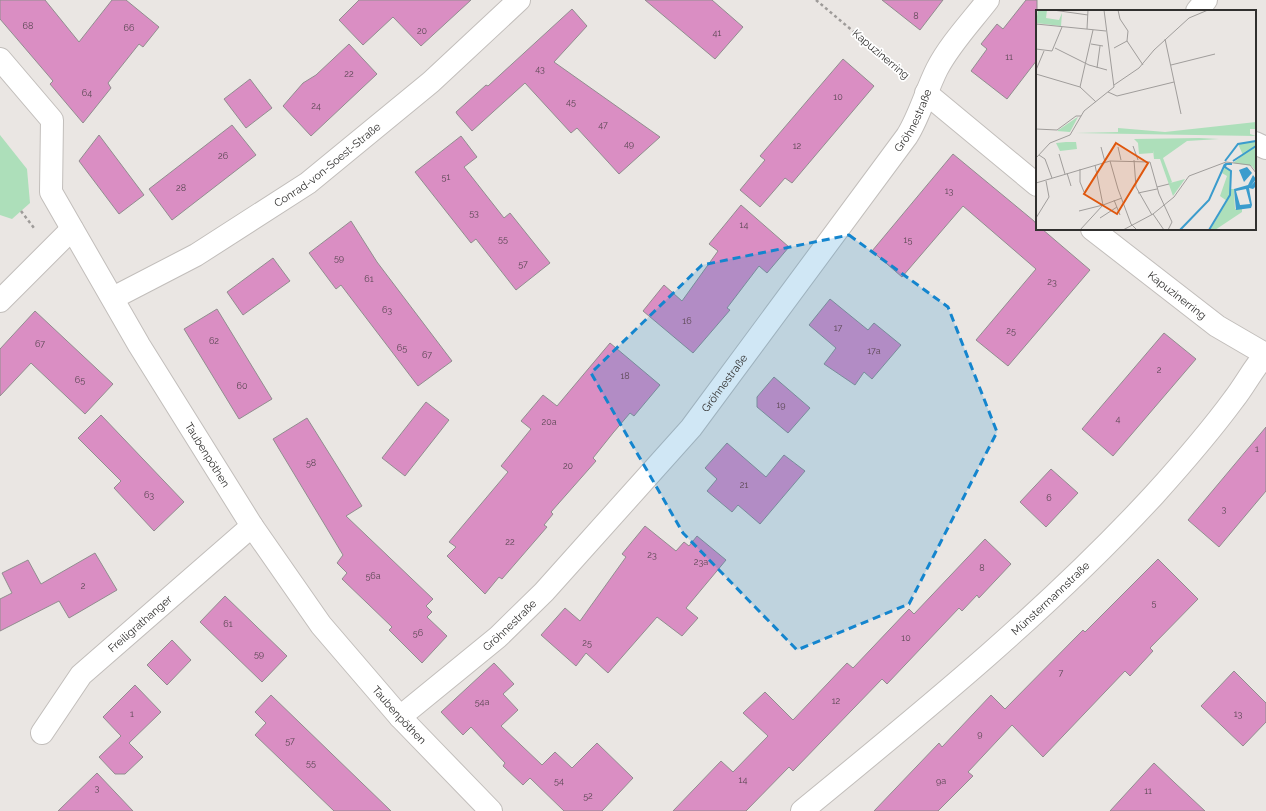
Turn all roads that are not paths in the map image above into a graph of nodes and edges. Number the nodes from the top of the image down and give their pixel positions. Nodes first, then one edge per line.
1 (519, 0) edge
2 (988, 0) edge
3 (1206, 0) edge
4 (1198, 10) edge
5 (0, 60) edge
6 (926, 93) junction
7 (1256, 143) edge
8 (1266, 148) edge
9 (1036, 184) edge
10 (72, 229) junction
11 (1093, 230) edge
12 (113, 298) junction
13 (0, 300) edge
14 (1266, 355) edge
15 (252, 526) junction
16 (400, 717) junction
17 (42, 733) dead end
18 (479, 807) edge
19 (802, 811) edge

1 - 12 street, Conrad-von-Soest-Straße
2 - 6 street, Gröhnestraße
3 - 4 street
5 - 10 street, Taubenpöthen
6 - 9 street
6 - 16 street, Gröhnestraße
7 - 8 street
10 - 12 street, Taubenpöthen
10 - 13 street
11 - 14 street, Kapuzinerring
12 - 15 street, Taubenpöthen
14 - 19 street, Münstermannstraße
15 - 16 street, Taubenpöthen
15 - 17 street, Freiligrathanger
16 - 18 street, Taubenpöthen

